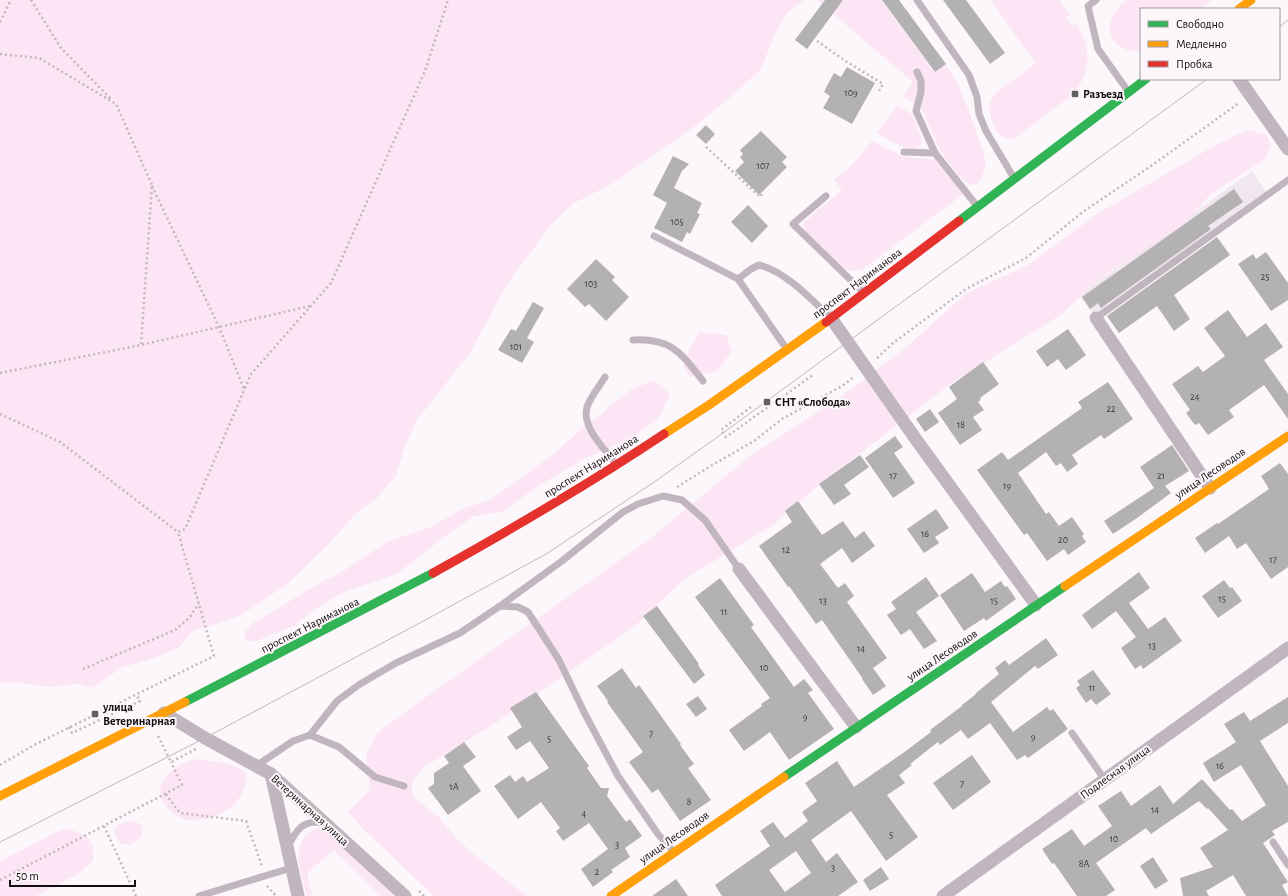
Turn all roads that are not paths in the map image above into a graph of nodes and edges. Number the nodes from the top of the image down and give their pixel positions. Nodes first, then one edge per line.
1 (917, 0) edge
2 (1096, 0) edge
3 (1248, 1) edge
4 (1240, 8) edge
5 (917, 72) dead end
6 (1145, 80) edge
7 (1240, 80) edge
8 (1129, 92) junction
9 (1288, 149) edge
10 (904, 152) dead end
11 (935, 153) junction
12 (1015, 179) junction
13 (1288, 180) edge
14 (826, 196) dead end
15 (978, 208) junction
16 (654, 236) dead end
17 (738, 279) junction
18 (865, 293) junction
19 (831, 318) junction
20 (1096, 318) joint
21 (633, 340) dead end
22 (787, 349) junction
23 (605, 377) dead end
24 (703, 381) dead end
25 (1288, 436) edge
26 (618, 465) junction
27 (1210, 488) junction
28 (740, 569) joint
29 (1036, 605) junction
30 (500, 606) junction
31 (1288, 648) edge
32 (164, 713) junction
33 (856, 727) junction
34 (1072, 734) dead end
35 (310, 735) junction
36 (256, 766) junction
37 (271, 774) junction
38 (1105, 780) junction
39 (404, 786) dead end
40 (0, 796) edge
41 (326, 824) junction
42 (1273, 842) dead end
43 (287, 848) junction
44 (674, 852) junction
45 (1288, 865) edge
46 (292, 868) junction
47 (199, 896) edge
48 (298, 896) edge
49 (405, 896) edge
50 (611, 896) edge
51 (943, 896) edge

1 - 12 lane
2 - 8 lane
3 - 4 main road
5 - 11 lane
6 - 8 main road, проспект Нариманова
7 - 9 street
8 - 12 main road, проспект Нариманова
10 - 11 lane
11 - 15 lane
12 - 15 main road, проспект Нариманова
13 - 20 lane
14 - 18 lane
15 - 18 main road, проспект Нариманова
16 - 17 lane
17 - 19 lane
17 - 22 lane
18 - 19 main road, проспект Нариманова
19 - 22 main road, проспект Нариманова
19 - 29 street
20 - 27 street
21 - 24 lane
22 - 26 main road, проспект Нариманова
23 - 26 lane
25 - 27 main road, улица Лесоводов
26 - 32 main road, проспект Нариманова
27 - 29 main road, улица Лесоводов
28 - 30 lane
28 - 33 street
29 - 33 main road, улица Лесоводов
30 - 35 lane
30 - 44 lane
31 - 38 street, Подлесная улица
32 - 36 street, Ветеринарная улица
32 - 40 main road, проспект Нариманова
33 - 44 main road, улица Лесоводов
34 - 38 lane
35 - 36 lane
35 - 39 lane
36 - 37 street, Ветеринарная улица
37 - 41 street, Ветеринарная улица
37 - 43 street
38 - 51 street, Подлесная улица
41 - 43 lane
41 - 49 street, Ветеринарная улица
42 - 45 lane
43 - 46 street
44 - 50 main road, улица Лесоводов
46 - 47 lane
46 - 48 street

